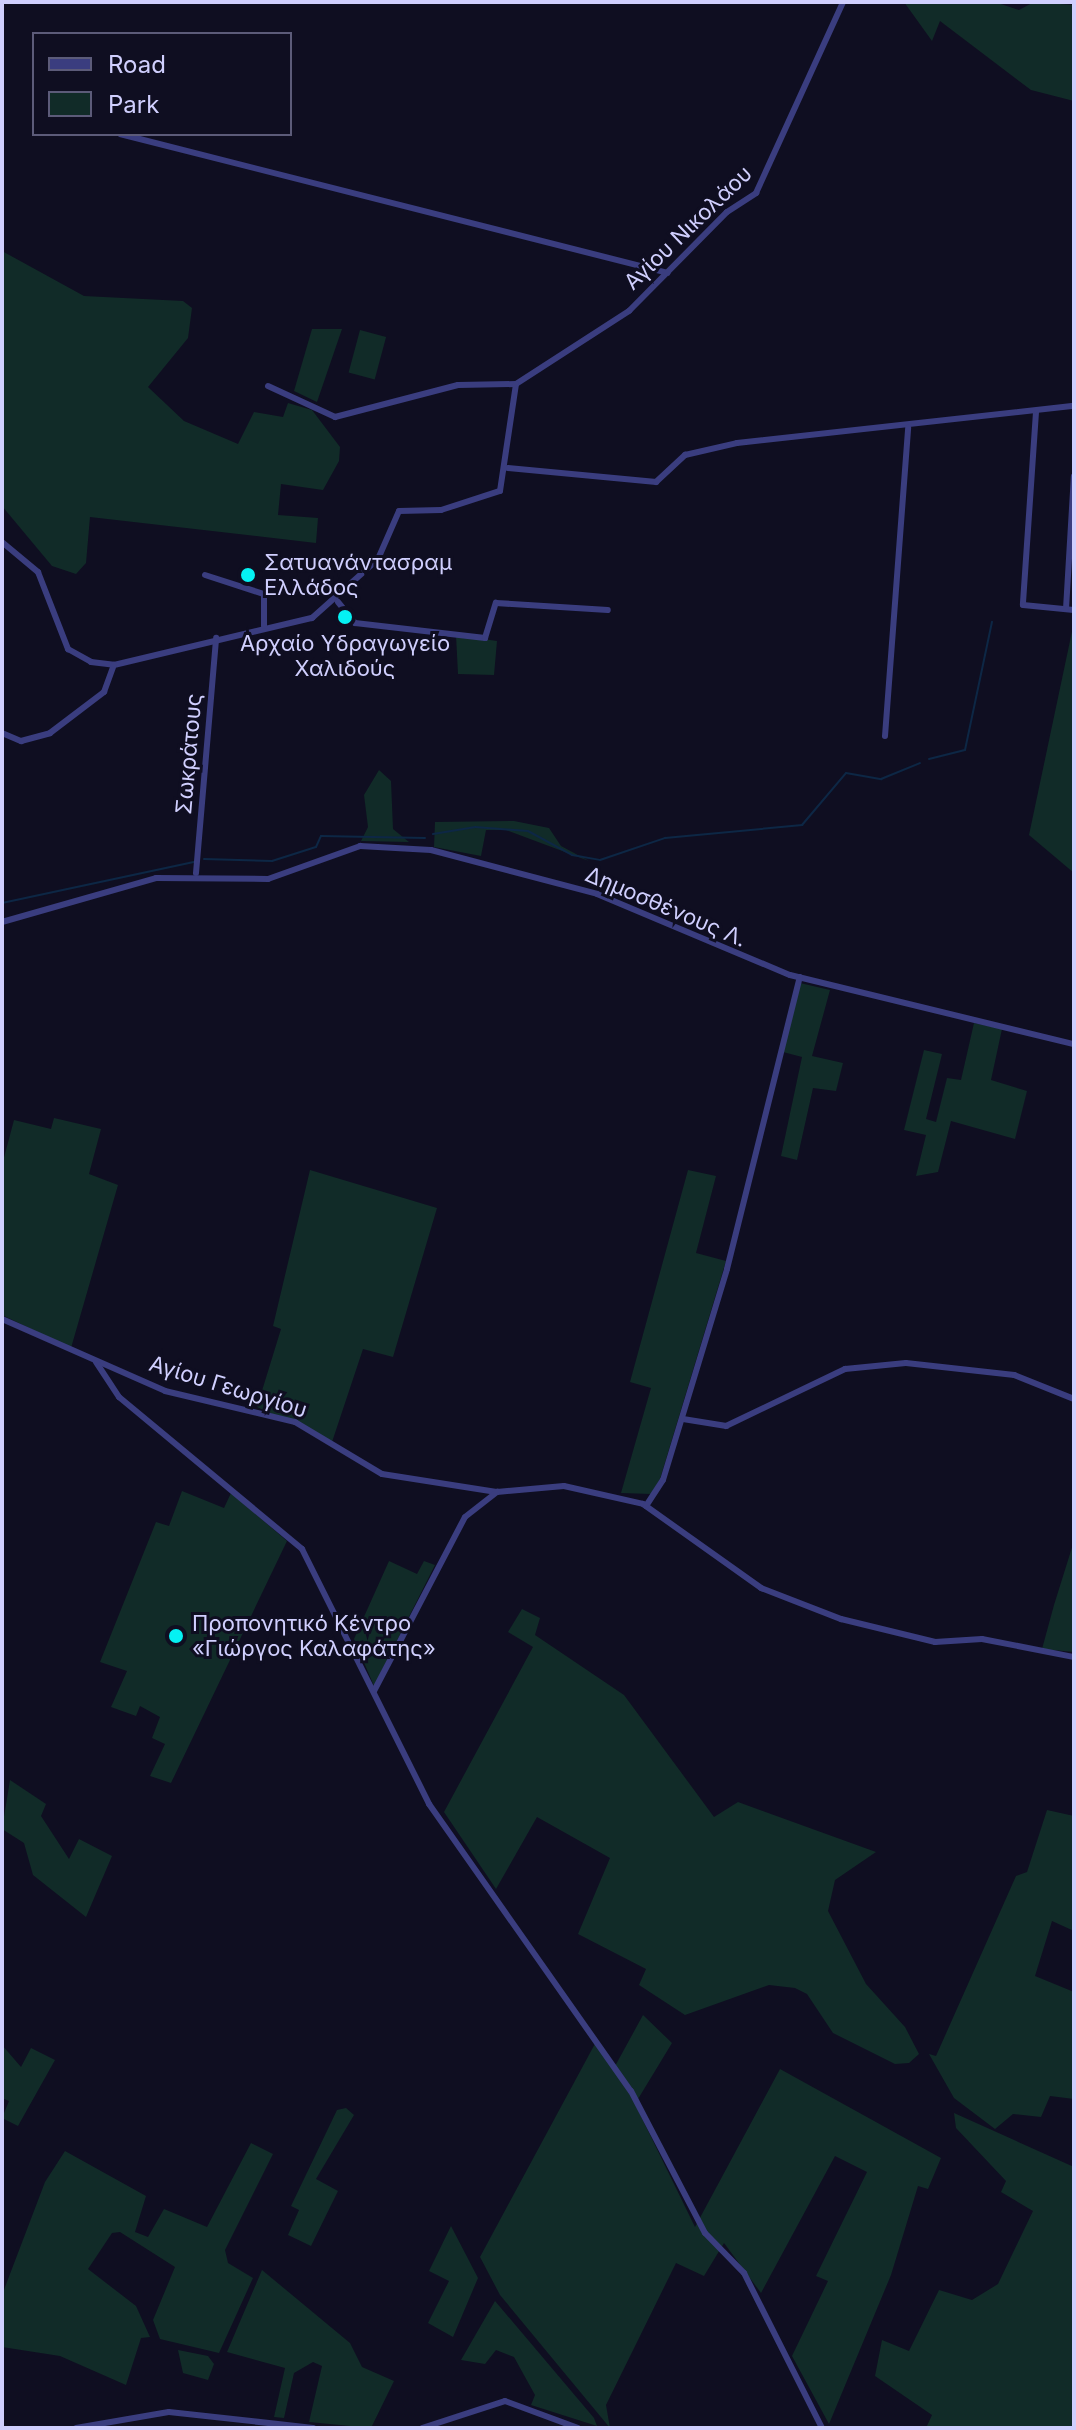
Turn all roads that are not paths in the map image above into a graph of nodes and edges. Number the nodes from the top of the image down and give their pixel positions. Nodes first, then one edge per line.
1 (843, 2) edge
2 (128, 136) edge
3 (668, 273) junction
4 (516, 384) junction
5 (268, 386) dead end
6 (1074, 406) edge
7 (1036, 412) junction
8 (908, 428) junction
9 (508, 468) junction
10 (1074, 476) edge
11 (2, 542) edge
12 (205, 575) dead end
13 (338, 602) junction
14 (1066, 609) junction
15 (608, 610) dead end
16 (1074, 610) edge
17 (264, 626) junction
18 (216, 638) junction
19 (114, 665) junction
20 (2, 733) edge
21 (885, 736) dead end
22 (196, 873) junction
23 (2, 922) edge
24 (800, 977) junction
25 (1074, 1044) edge
26 (2, 1319) edge
27 (96, 1362) junction
28 (1074, 1399) edge
29 (683, 1419) junction
30 (497, 1492) junction
31 (646, 1506) junction
32 (1074, 1657) edge
33 (374, 1691) junction
34 (76, 2428) edge
35 (313, 2428) edge
36 (422, 2428) edge
37 (578, 2428) edge
38 (822, 2428) edge

1 - 3 street, Αγίου Νικολάου
2 - 3 street
3 - 4 street, Αγίου Νικολάου
4 - 5 street
4 - 9 street
6 - 7 street
7 - 8 street
7 - 14 street
8 - 9 street
8 - 21 street
9 - 13 street
10 - 14 street
11 - 19 street
12 - 17 street
13 - 15 street
13 - 17 street
14 - 16 street
17 - 18 street
18 - 19 street
18 - 22 street, Σωκράτους
19 - 20 street
22 - 23 street, Δημοσθένους Λ.
22 - 24 street, Δημοσθένους Λ.
24 - 25 street, Δημοσθένους Λ.
24 - 29 street
26 - 27 street, Αγίου Γεωργίου
27 - 30 street, Αγίου Γεωργίου
27 - 33 street
28 - 29 street
29 - 31 street
30 - 31 street, Αγίου Γεωργίου
30 - 33 street
31 - 32 street, Αγίου Γεωργίου
33 - 38 street
34 - 35 street
36 - 37 street

